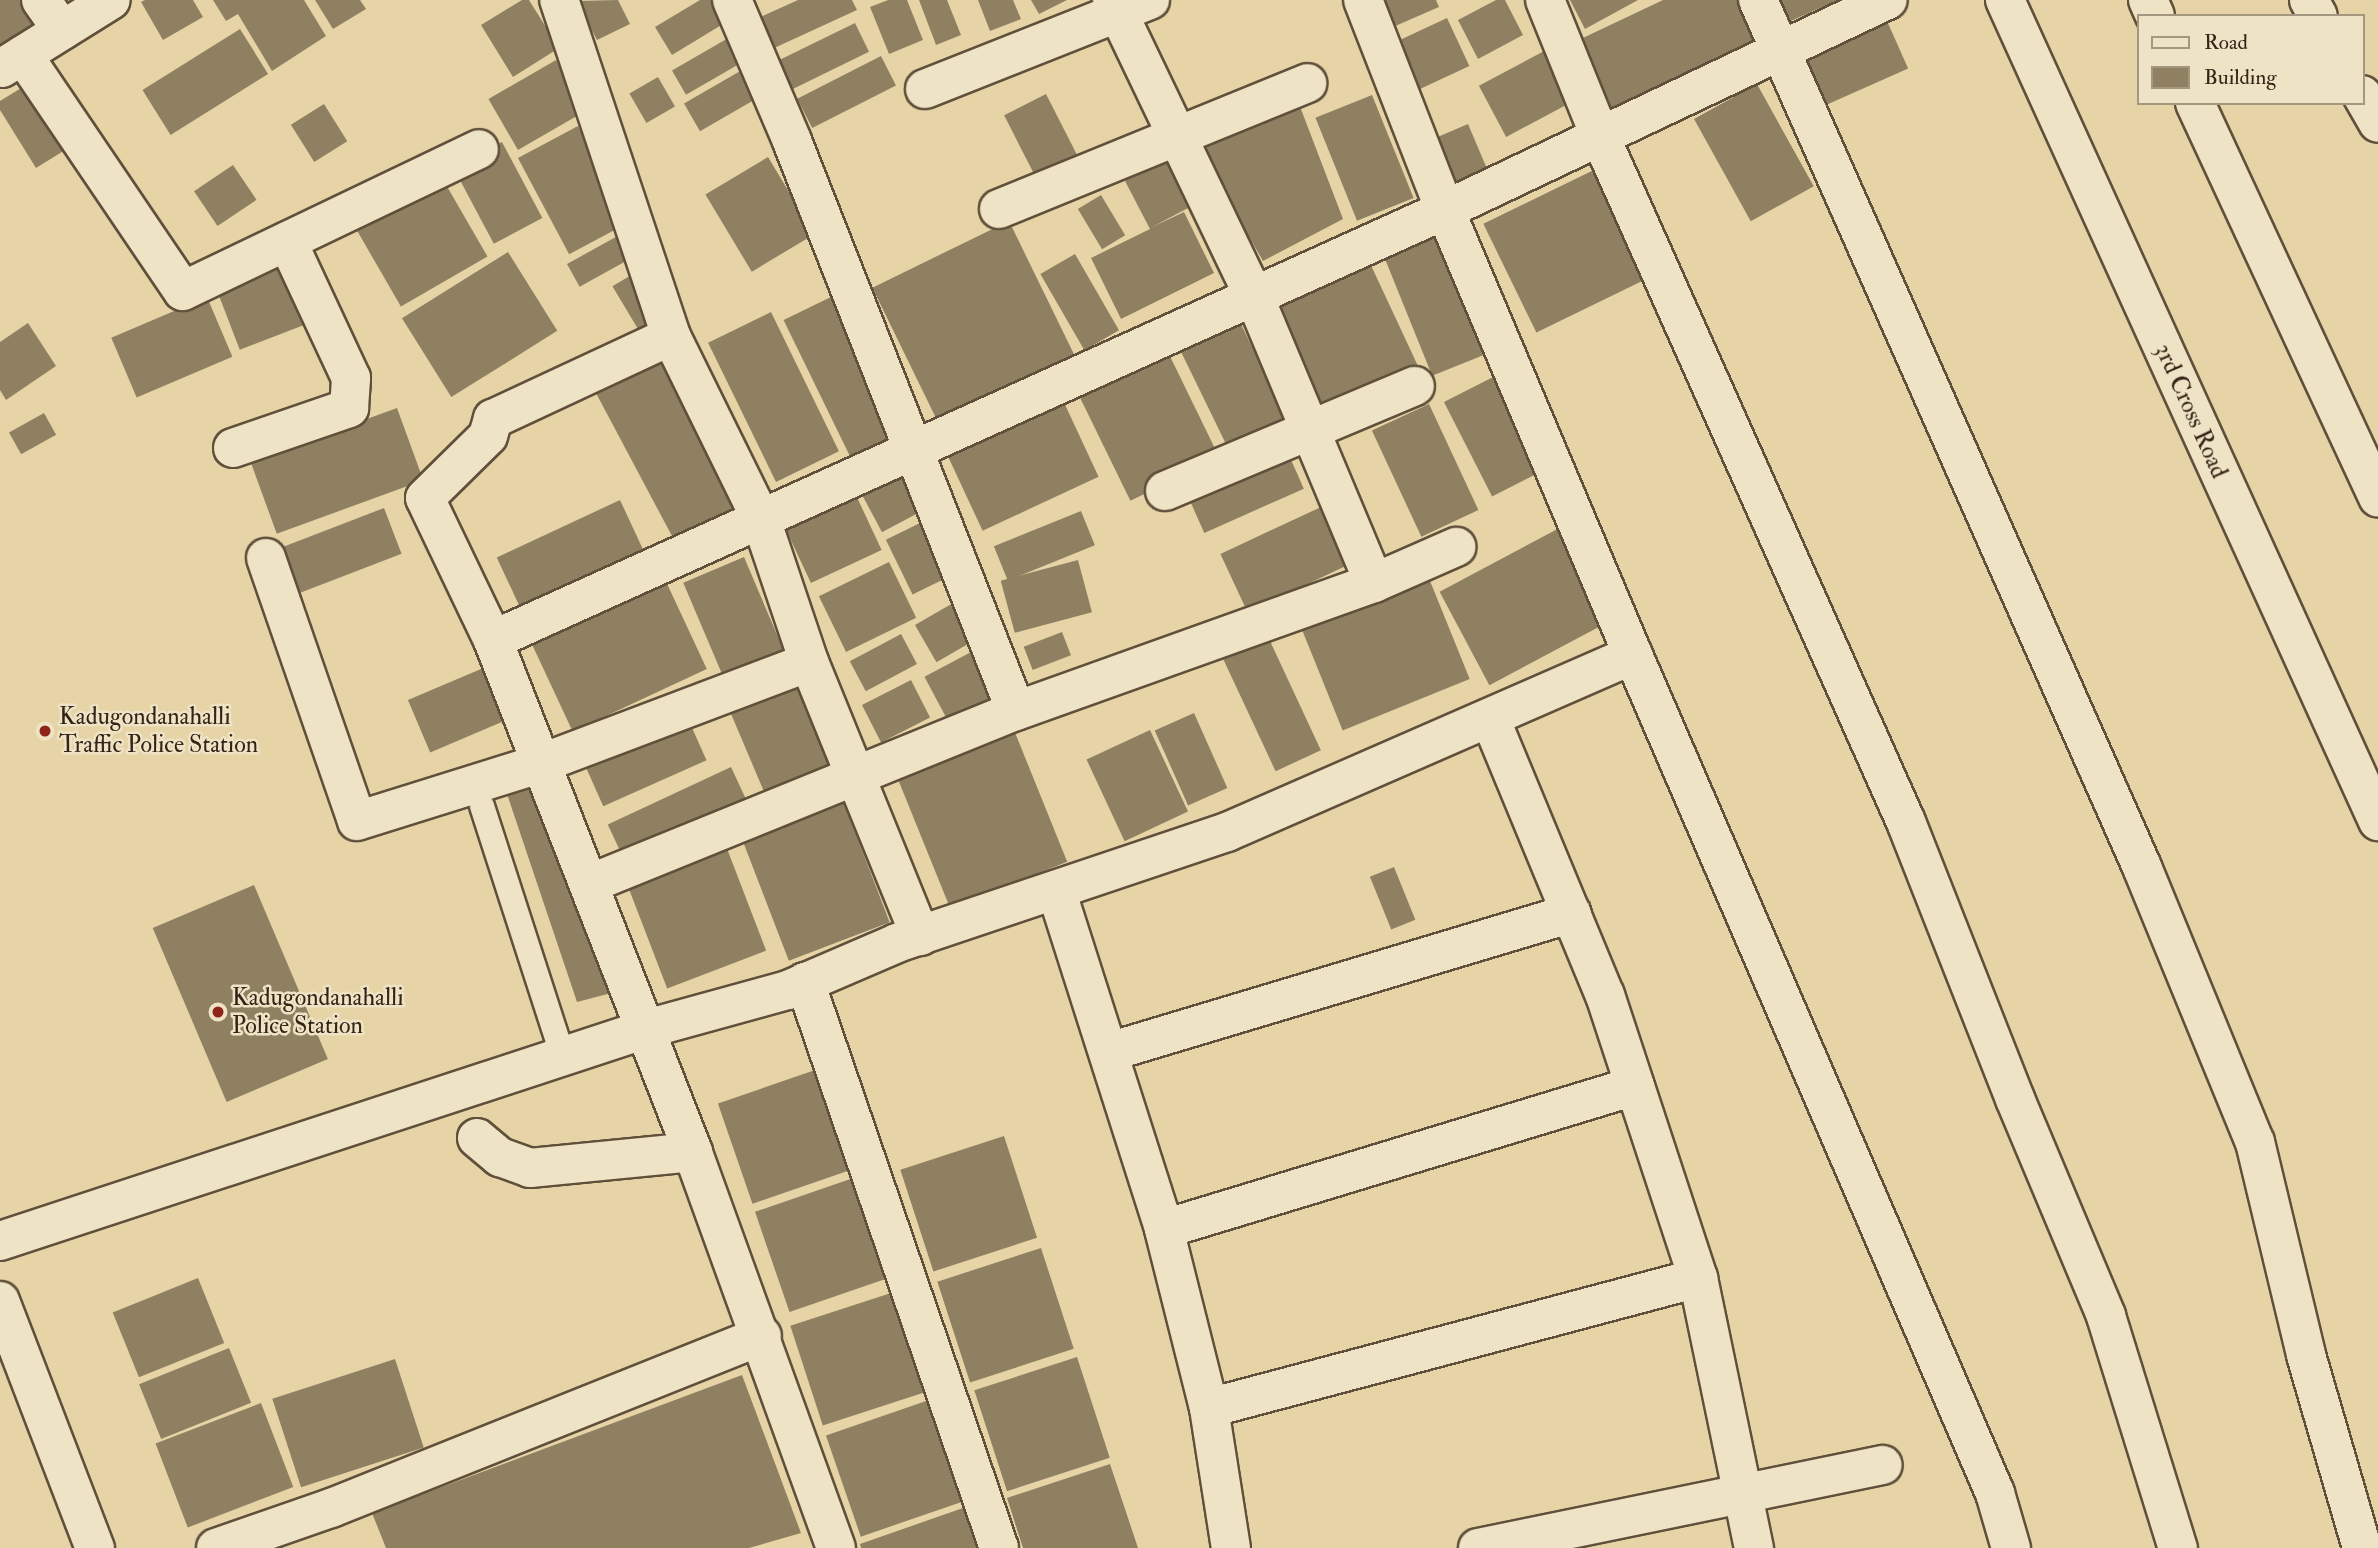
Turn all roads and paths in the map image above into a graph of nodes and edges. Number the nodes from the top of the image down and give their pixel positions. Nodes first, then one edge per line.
1 (111, 0) edge
2 (558, 0) edge
3 (732, 0) edge
4 (1363, 0) edge
5 (1545, 0) edge
6 (1758, 0) edge
7 (1888, 0) edge
8 (2006, 0) edge
9 (1127, 4) edge
10 (52, 15) edge
11 (1782, 51) junction
12 (11, 62) edge
13 (1307, 83) dead end
14 (925, 89) dead end
15 (2364, 98) edge
16 (2196, 105) edge
17 (2378, 123) edge
18 (1600, 136) junction
19 (1179, 138) junction
20 (479, 149) dead end
21 (999, 209) dead end
22 (1445, 210) junction
23 (287, 241) junction
24 (1254, 296) junction
25 (671, 336) junction
26 (1415, 386) dead end
27 (1309, 429) junction
28 (233, 448) dead end
29 (911, 451) junction
30 (1165, 491) dead end
31 (2378, 498) edge
32 (761, 519) junction
33 (1456, 547) dead end
34 (266, 558) dead end
35 (1374, 583) junction
36 (493, 640) junction
37 (1633, 655) junction
38 (809, 662) junction
39 (1016, 711) junction
40 (1490, 718) junction
41 (542, 763) junction
42 (857, 776) junction
43 (482, 806) dead end
44 (2378, 821) edge
45 (589, 884) junction
46 (1057, 893) junction
47 (1572, 913) junction
48 (920, 936) junction
49 (805, 982) junction
50 (646, 1029) junction
51 (1108, 1052) junction
52 (563, 1057) junction
53 (1635, 1086) junction
54 (477, 1138) dead end
55 (693, 1152) junction
56 (1164, 1229) junction
57 (0, 1241) edge
58 (1698, 1278) junction
59 (0, 1301) edge
60 (762, 1336) junction
61 (13, 1370) edge
62 (1209, 1408) junction
63 (1883, 1465) dead end
64 (1743, 1493) junction
65 (95, 1548) edge
66 (216, 1548) edge
67 (836, 1548) edge
68 (999, 1548) edge
69 (1231, 1548) edge
70 (1478, 1548) edge
71 (1754, 1548) edge
72 (2011, 1548) edge
73 (2178, 1548) edge
74 (2362, 1548) edge

1 - 10 street
2 - 25 street
3 - 29 street
4 - 22 street
5 - 18 street
6 - 11 street
7 - 11 street
8 - 44 street, 3rd Cross Road
9 - 14 street
9 - 19 street
10 - 12 street
11 - 18 street
11 - 74 street
12 - 23 street
13 - 19 street
15 - 17 street
16 - 31 street
18 - 22 street
18 - 73 street
19 - 21 street
19 - 24 street
20 - 23 street
22 - 24 street
22 - 37 street
23 - 28 street
24 - 27 street
24 - 29 street
25 - 32 street
25 - 36 street
26 - 27 street
27 - 30 street
27 - 35 street
29 - 32 street
29 - 39 street
32 - 36 street
32 - 38 street
33 - 35 street
34 - 41 street
35 - 39 street
36 - 41 street
37 - 40 street
37 - 72 street
38 - 41 street
38 - 42 street
39 - 42 street
40 - 46 street
40 - 47 street
41 - 45 street
42 - 45 street
42 - 48 street
43 - 52 lane
45 - 50 street
46 - 48 street
46 - 51 street
47 - 51 street
47 - 53 street
48 - 49 street
49 - 50 street
49 - 68 street
50 - 52 street
50 - 55 street
51 - 56 street
52 - 57 street
53 - 56 street
53 - 58 street
54 - 55 street
55 - 60 street
56 - 62 street
58 - 62 street
58 - 64 street
59 - 61 street
60 - 66 street
60 - 67 street
61 - 65 street
62 - 69 street
63 - 64 street
64 - 70 street
64 - 71 street

